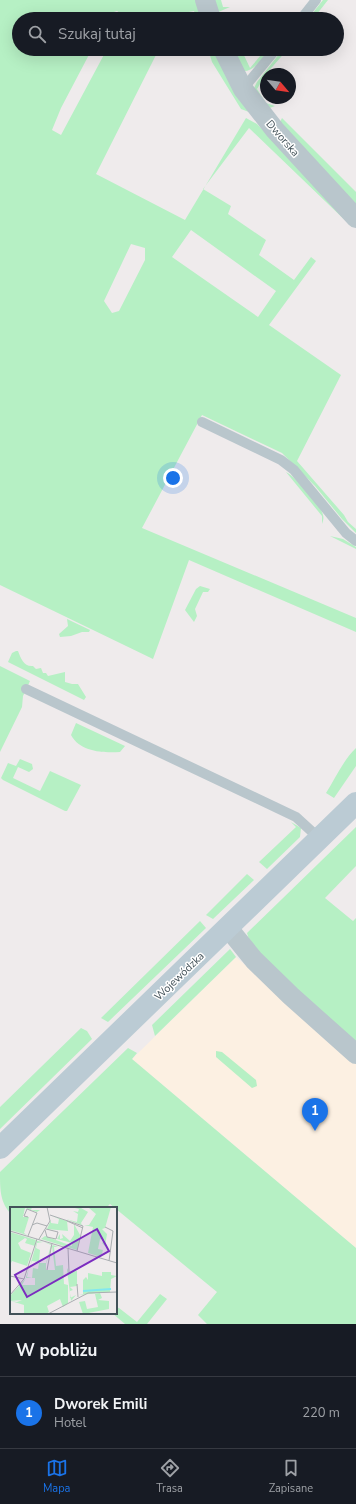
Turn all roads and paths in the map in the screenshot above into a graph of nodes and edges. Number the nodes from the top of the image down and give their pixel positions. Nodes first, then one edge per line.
1 (205, 0) edge
2 (316, 0) edge
3 (209, 12) edge
4 (306, 12) edge
5 (226, 56) edge
6 (270, 56) edge
7 (243, 89) junction
8 (356, 218) edge
9 (202, 422) dead end
10 (356, 541) edge
11 (26, 689) dead end
12 (356, 803) edge
13 (320, 839) junction
14 (228, 928) junction
15 (356, 1054) edge
16 (0, 1148) edge

1 - 3 street
2 - 4 lane
5 - 7 street, Dworska
6 - 7 lane
7 - 8 street, Dworska
9 - 10 lane
11 - 13 lane
12 - 13 main road, Wojewódzka
13 - 14 main road, Wojewódzka
14 - 15 street
14 - 16 main road, Wojewódzka

